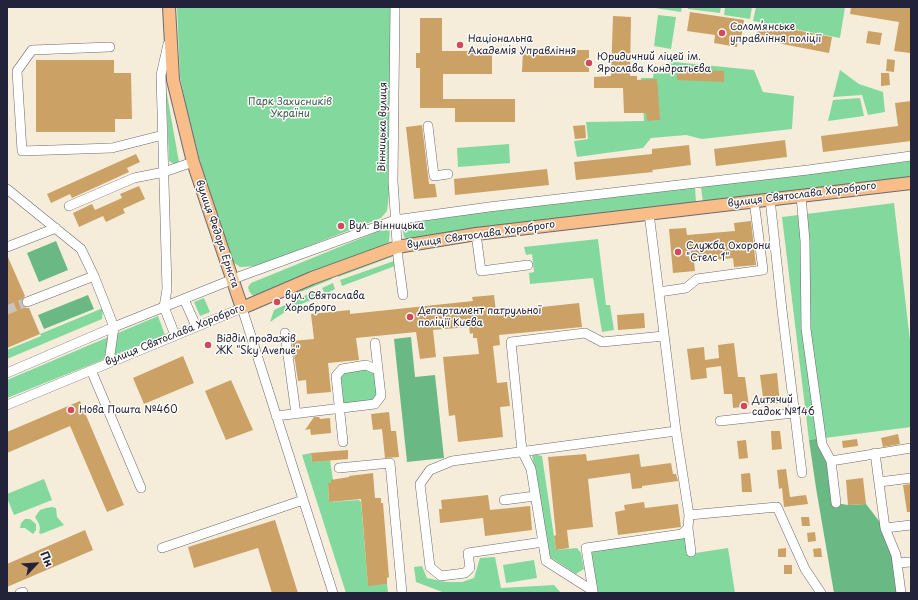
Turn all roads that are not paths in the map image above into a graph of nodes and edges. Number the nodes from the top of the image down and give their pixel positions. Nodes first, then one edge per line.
1 (169, 7) edge
2 (395, 7) edge
3 (170, 32) junction
4 (110, 46) dead end
5 (428, 126) dead end
6 (163, 135) junction
7 (911, 156) edge
8 (193, 162) junction
9 (164, 172) junction
10 (448, 174) dead end
11 (911, 183) edge
12 (7, 189) edge
13 (801, 196) junction
14 (770, 199) junction
15 (754, 201) junction
16 (69, 206) dead end
17 (649, 213) junction
18 (395, 220) junction
19 (56, 228) junction
20 (476, 234) junction
21 (7, 247) edge
22 (398, 247) junction
23 (528, 265) dead end
24 (94, 276) junction
25 (232, 280) junction
26 (659, 292) junction
27 (403, 295) dead end
28 (184, 299) junction
29 (27, 302) tunnel mouth
30 (164, 307) junction
31 (242, 308) junction
32 (196, 326) junction
33 (114, 327) junction
34 (285, 333) dead end
35 (175, 335) junction
36 (664, 336) junction
37 (375, 343) dead end
38 (109, 362) junction
39 (91, 370) junction
40 (378, 370) junction
41 (7, 372) edge
42 (7, 405) edge
43 (339, 408) junction
44 (794, 413) junction
45 (296, 414) junction
46 (276, 416) junction
47 (720, 421) dead end
48 (676, 431) junction
49 (343, 442) dead end
50 (911, 448) edge
51 (522, 451) junction
52 (876, 453) junction
53 (830, 461) junction
54 (339, 468) dead end
55 (802, 473) dead end
56 (911, 478) edge
57 (879, 482) junction
58 (141, 488) dead end
59 (535, 496) junction
60 (303, 500) junction
61 (504, 500) dead end
62 (836, 503) dead end
63 (689, 515) junction
64 (911, 525) edge
65 (688, 528) junction
66 (885, 528) junction
67 (543, 542) junction
68 (162, 548) dead end
69 (691, 552) dead end
70 (911, 562) edge
71 (897, 563) junction
72 (593, 592) edge
73 (333, 593) edge
74 (402, 593) edge
75 (820, 593) edge
76 (900, 593) edge

1 - 3 main road, вулиця Федора Ернста
2 - 18 street, Вінницька вулиця
3 - 6 street
3 - 8 main road, вулиця Федора Ернста
4 - 6 street
5 - 10 street
6 - 9 street
7 - 18 street
8 - 9 street
8 - 25 main road, вулиця Федора Ернста
9 - 16 street
9 - 30 street
11 - 13 main road, вулиця Святослава Хороброго
12 - 19 street
13 - 14 main road, вулиця Святослава Хороброго
13 - 53 street
14 - 15 main road, вулиця Святослава Хороброго
14 - 44 street
15 - 17 main road, вулиця Святослава Хороброго
15 - 26 street
17 - 20 main road, вулиця Святослава Хороброго
17 - 26 street
18 - 22 street, Вінницька вулиця
18 - 25 street
19 - 21 street
19 - 24 street
20 - 22 main road, вулиця Святослава Хороброго
20 - 23 street
22 - 27 street, Вінницька вулиця
22 - 31 main road, вулиця Святослава Хороброго
24 - 29 street
24 - 33 street
25 - 28 street
25 - 31 main road, вулиця Федора Ернста
26 - 36 street
28 - 30 street
28 - 32 street
30 - 33 street
30 - 35 street
31 - 32 street, вулиця Святослава Хороброго
31 - 46 street, вулиця Федора Ернста
32 - 35 street, вулиця Святослава Хороброго
33 - 38 street
33 - 41 street
34 - 45 street
35 - 38 street, вулиця Святослава Хороброго
36 - 48 street
36 - 51 street
37 - 40 street
38 - 39 street, вулиця Святослава Хороброго
39 - 42 street, вулиця Святослава Хороброго
39 - 58 street
40 - 43 street
40 - 43 street
43 - 45 street
43 - 49 street
44 - 47 street
44 - 55 street
45 - 46 street
46 - 60 street, вулиця Федора Ернста
48 - 51 street
48 - 63 street
50 - 52 street
51 - 59 street
51 - 67 street
52 - 53 street
52 - 57 street
53 - 62 street
54 - 74 street
56 - 57 street
57 - 66 street
59 - 61 street
59 - 67 street
60 - 68 street
60 - 73 street, вулиця Федора Ернста
63 - 65 street
63 - 75 street
64 - 66 street
65 - 69 street
65 - 72 street
66 - 71 street
67 - 72 street
70 - 71 street
71 - 76 street

